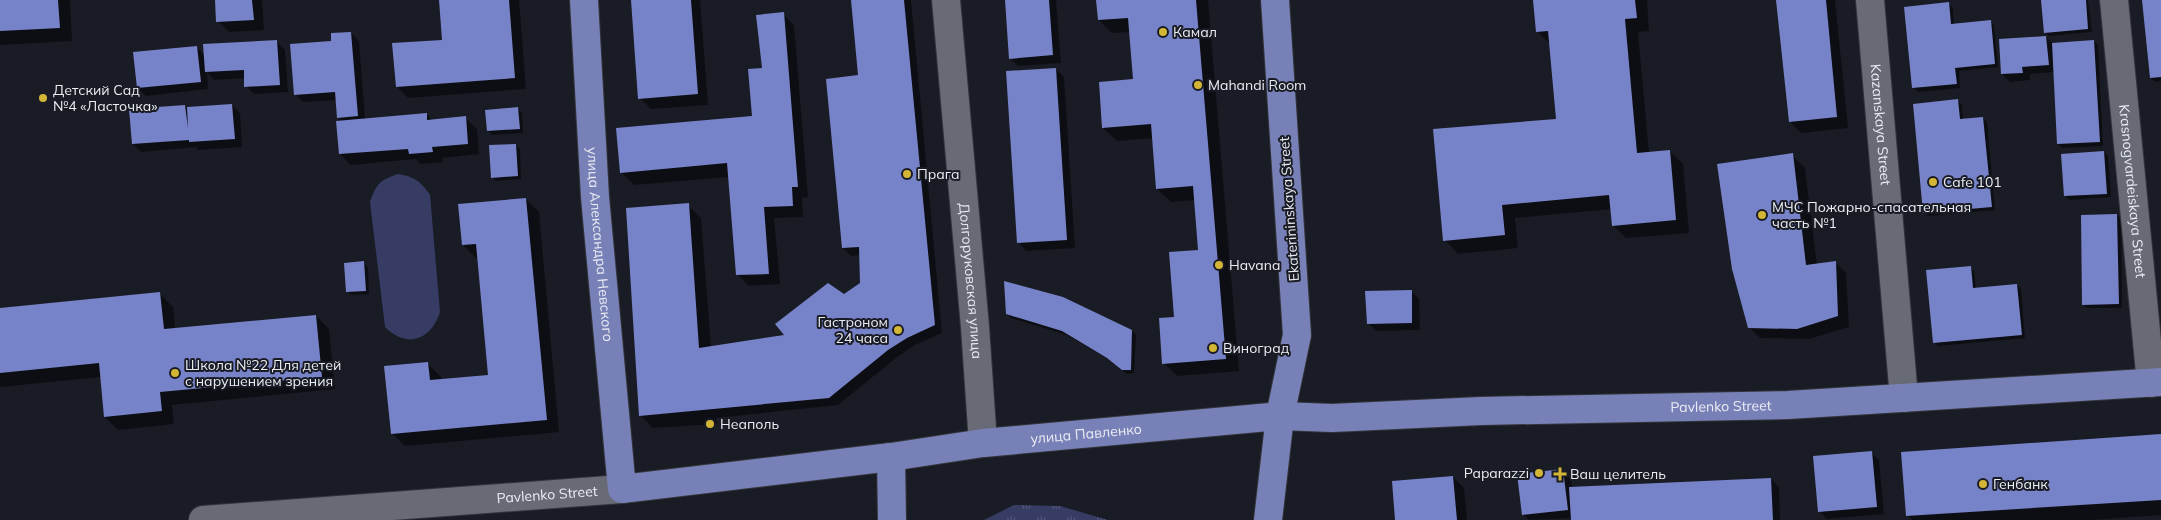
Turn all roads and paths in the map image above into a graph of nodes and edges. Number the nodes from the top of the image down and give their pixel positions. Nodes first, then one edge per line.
1 (584, 0) edge
2 (946, 0) edge
3 (1275, 0) edge
4 (1870, 0) edge
5 (2114, 0) edge
6 (2156, 383) edge
7 (1904, 398) junction
8 (1280, 416) junction
9 (983, 443) junction
10 (891, 457) junction
11 (622, 489) junction
12 (203, 520) edge
13 (892, 520) edge
14 (1268, 520) edge

1 - 11 main road, улица Александра Невского
2 - 9 street, Долгоруковская улица
3 - 8 main road, Ekaterininskaya Street
4 - 7 street, Kazanskaya Street
5 - 6 street, Krasnogvardeiskaya Street
6 - 7 main road, Pavlenko Street
7 - 8 main road, Pavlenko Street
8 - 9 main road, улица Павленко
8 - 14 main road, Ekaterininskaya Street
9 - 10 main road, улица Павленко
10 - 11 main road, Pavlenko Street
10 - 13 main road
11 - 12 street, Pavlenko Street

